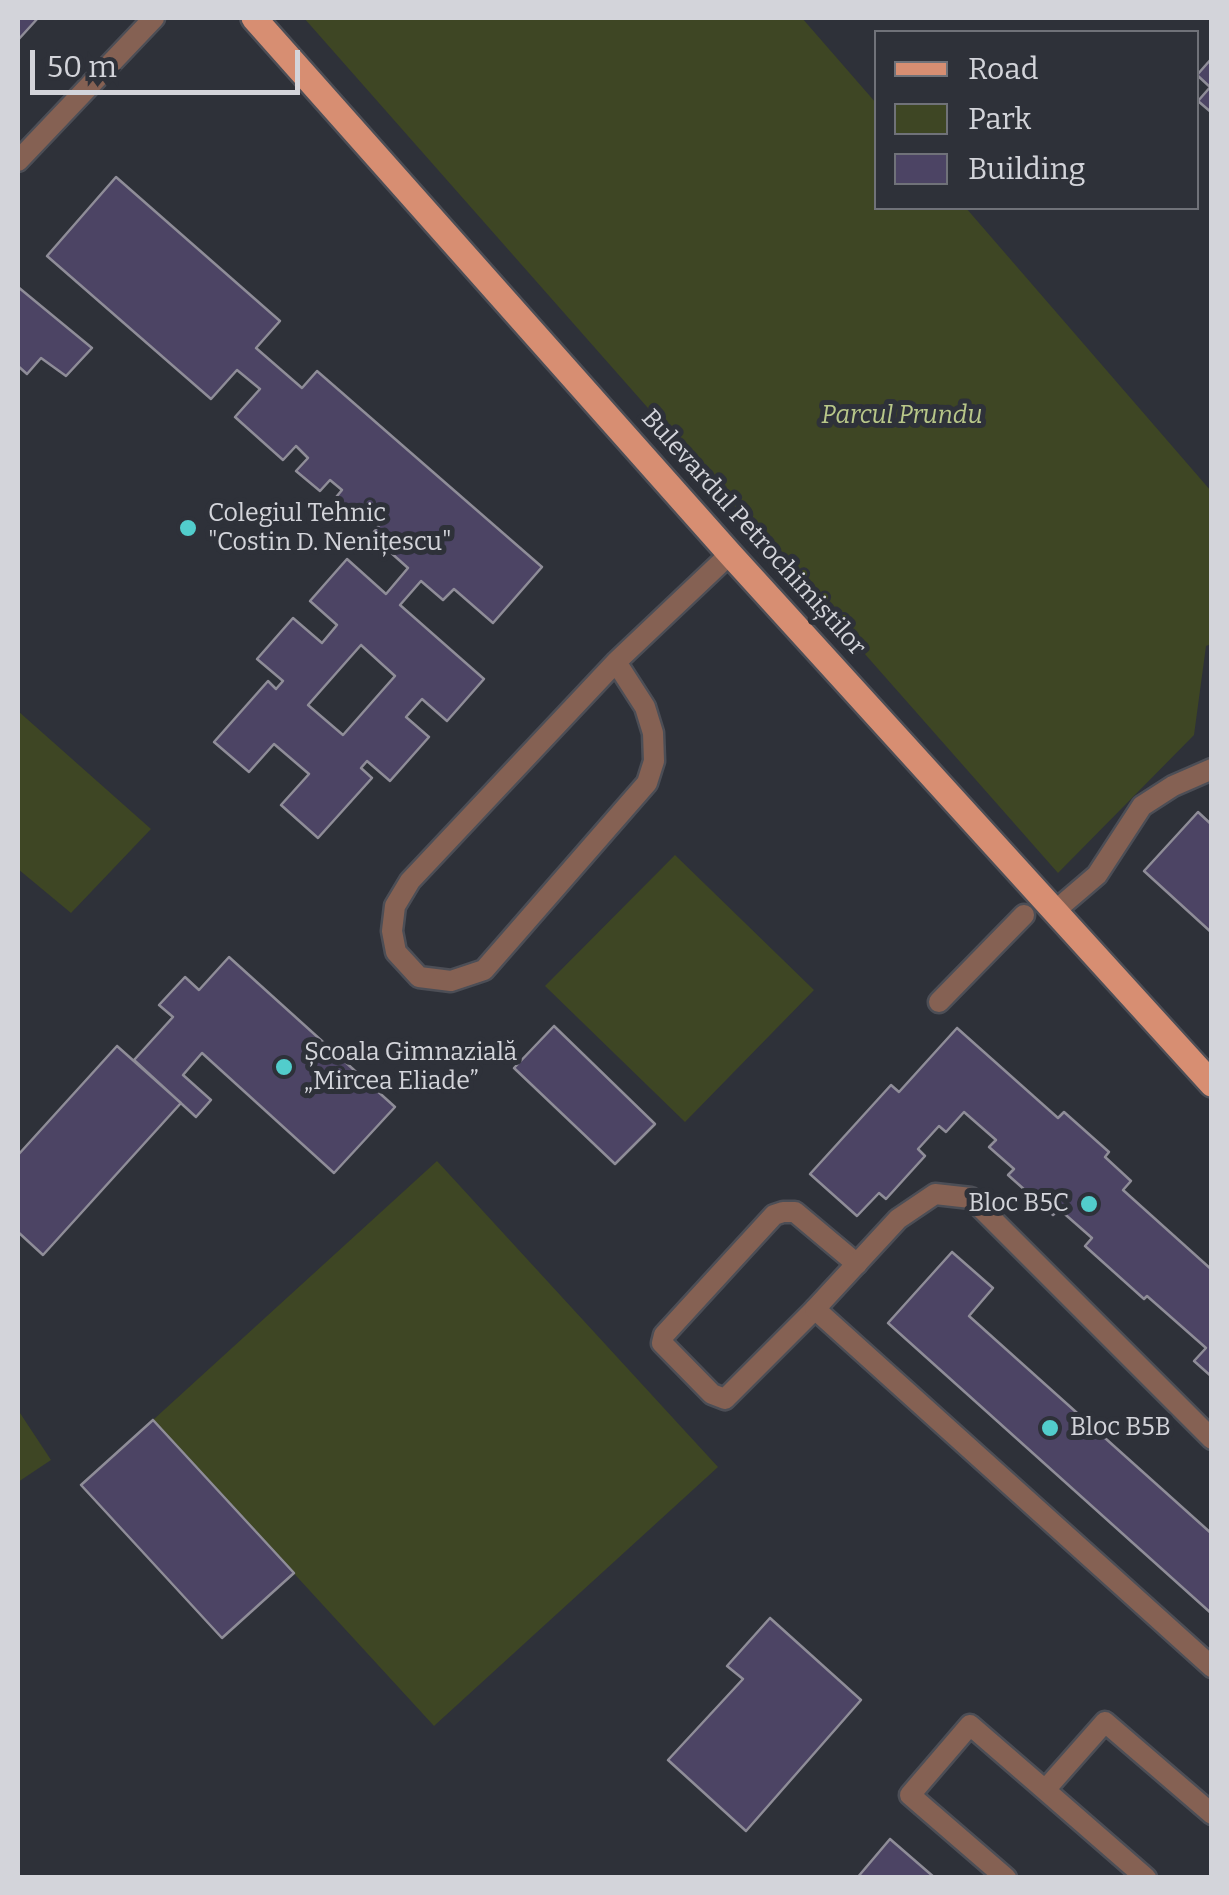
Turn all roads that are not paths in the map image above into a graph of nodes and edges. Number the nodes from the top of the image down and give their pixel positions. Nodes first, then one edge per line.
1 (154, 18) edge
2 (254, 18) edge
3 (18, 161) edge
4 (730, 554) junction
5 (616, 662) junction
6 (1211, 771) edge
7 (1056, 910) junction
8 (1024, 916) dead end
9 (939, 1002) dead end
10 (1212, 1084) edge
11 (857, 1264) junction
12 (815, 1309) junction
13 (1212, 1439) edge
14 (1212, 1667) edge
15 (1046, 1790) junction
16 (1212, 1814) edge
17 (1006, 1878) edge
18 (1146, 1878) edge

1 - 3 street
2 - 4 main road, Bulevardul Petrochimiștilor
4 - 5 street
4 - 7 main road, Bulevardul Petrochimiștilor
5 - 5 street
6 - 7 street
7 - 10 main road, Bulevardul Petrochimiștilor
8 - 9 street
11 - 12 street
11 - 12 street
11 - 13 street
12 - 14 street
15 - 16 street
15 - 17 street
15 - 18 street

